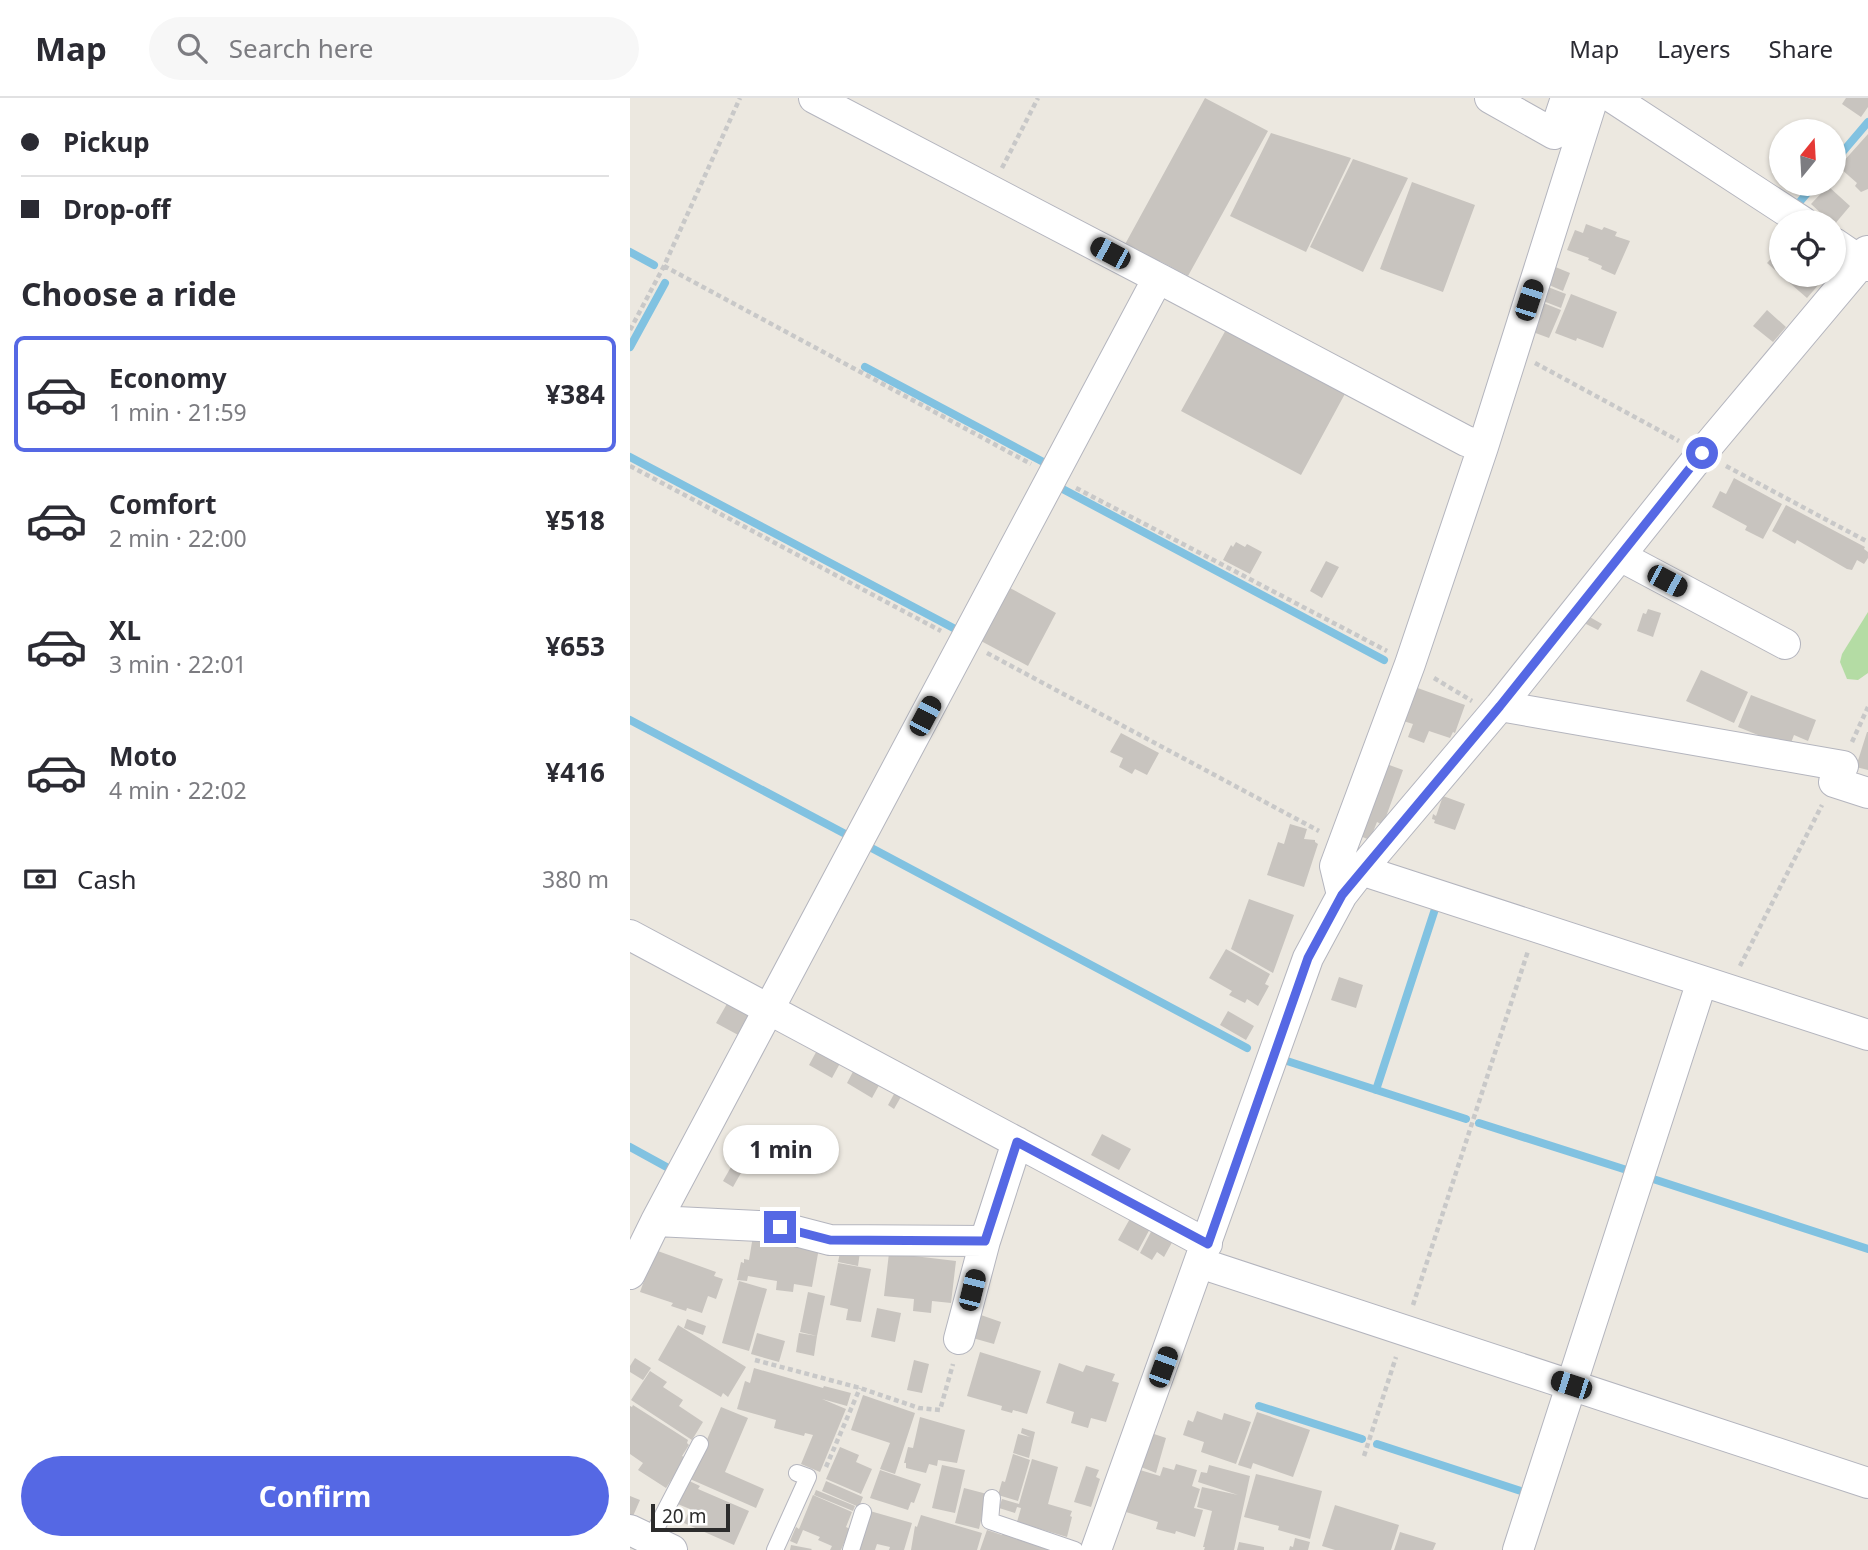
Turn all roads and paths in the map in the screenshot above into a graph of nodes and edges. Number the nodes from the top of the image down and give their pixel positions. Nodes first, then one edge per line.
1 (740, 98) edge
2 (814, 98) edge
3 (1038, 98) edge
4 (1490, 98) edge
5 (1566, 98) edge
6 (1593, 98) edge
7 (1613, 98) edge
8 (990, 190) junction
9 (1785, 210) edge
10 (1858, 256) edge
11 (1158, 278) junction
12 (630, 330) edge
13 (1513, 351) junction
14 (1477, 445) junction
15 (1702, 453) junction
16 (630, 466) edge
17 (1868, 541) edge
18 (1620, 556) junction
19 (964, 642) junction
20 (1785, 644) dead end
21 (1410, 664) junction
22 (1868, 707) edge
23 (1497, 710) junction
24 (1838, 774) junction
25 (1868, 793) edge
26 (1343, 843) junction
27 (1361, 870) junction
28 (1342, 895) junction
29 (1535, 927) junction
30 (630, 935) edge
31 (1715, 985) junction
32 (769, 1009) junction
33 (1868, 1035) edge
34 (1017, 1142) junction
35 (656, 1221) junction
36 (985, 1241) junction
37 (1204, 1253) junction
38 (630, 1273) edge
39 (1405, 1331) junction
40 (959, 1339) joint
41 (755, 1360) dead end
42 (1571, 1385) junction
43 (860, 1388) junction
44 (700, 1444) dead end
45 (1364, 1456) dead end
46 (803, 1475) joint
47 (1868, 1483) edge
48 (992, 1498) dead end
49 (863, 1511) dead end
50 (651, 1540) edge
51 (775, 1550) edge
52 (851, 1550) edge
53 (1075, 1550) edge
54 (1096, 1550) edge
55 (1518, 1550) edge

1 - 12 path
2 - 8 street
3 - 8 path
4 - 5 street
6 - 13 street
7 - 9 street
8 - 11 street
10 - 15 street
11 - 14 street
11 - 19 street
13 - 14 street
13 - 15 path
14 - 21 street
15 - 17 path
15 - 18 street
16 - 19 path
18 - 20 street
18 - 23 street
19 - 26 path
19 - 32 street
21 - 23 path
21 - 26 street
22 - 24 path
23 - 24 street
23 - 27 street
24 - 25 street
24 - 31 path
26 - 28 street
27 - 28 street
27 - 29 street
28 - 37 street
29 - 31 street
29 - 39 path
30 - 32 street
31 - 33 street
31 - 42 street
32 - 34 street
32 - 35 street
34 - 36 street
34 - 37 street
35 - 36 street
35 - 38 street
36 - 40 street
37 - 39 street
37 - 54 street
39 - 42 street
39 - 45 path
40 - 43 path
41 - 43 path
42 - 47 street
42 - 55 street
43 - 46 path
44 - 50 lane
46 - 51 lane
48 - 53 lane
49 - 52 lane

